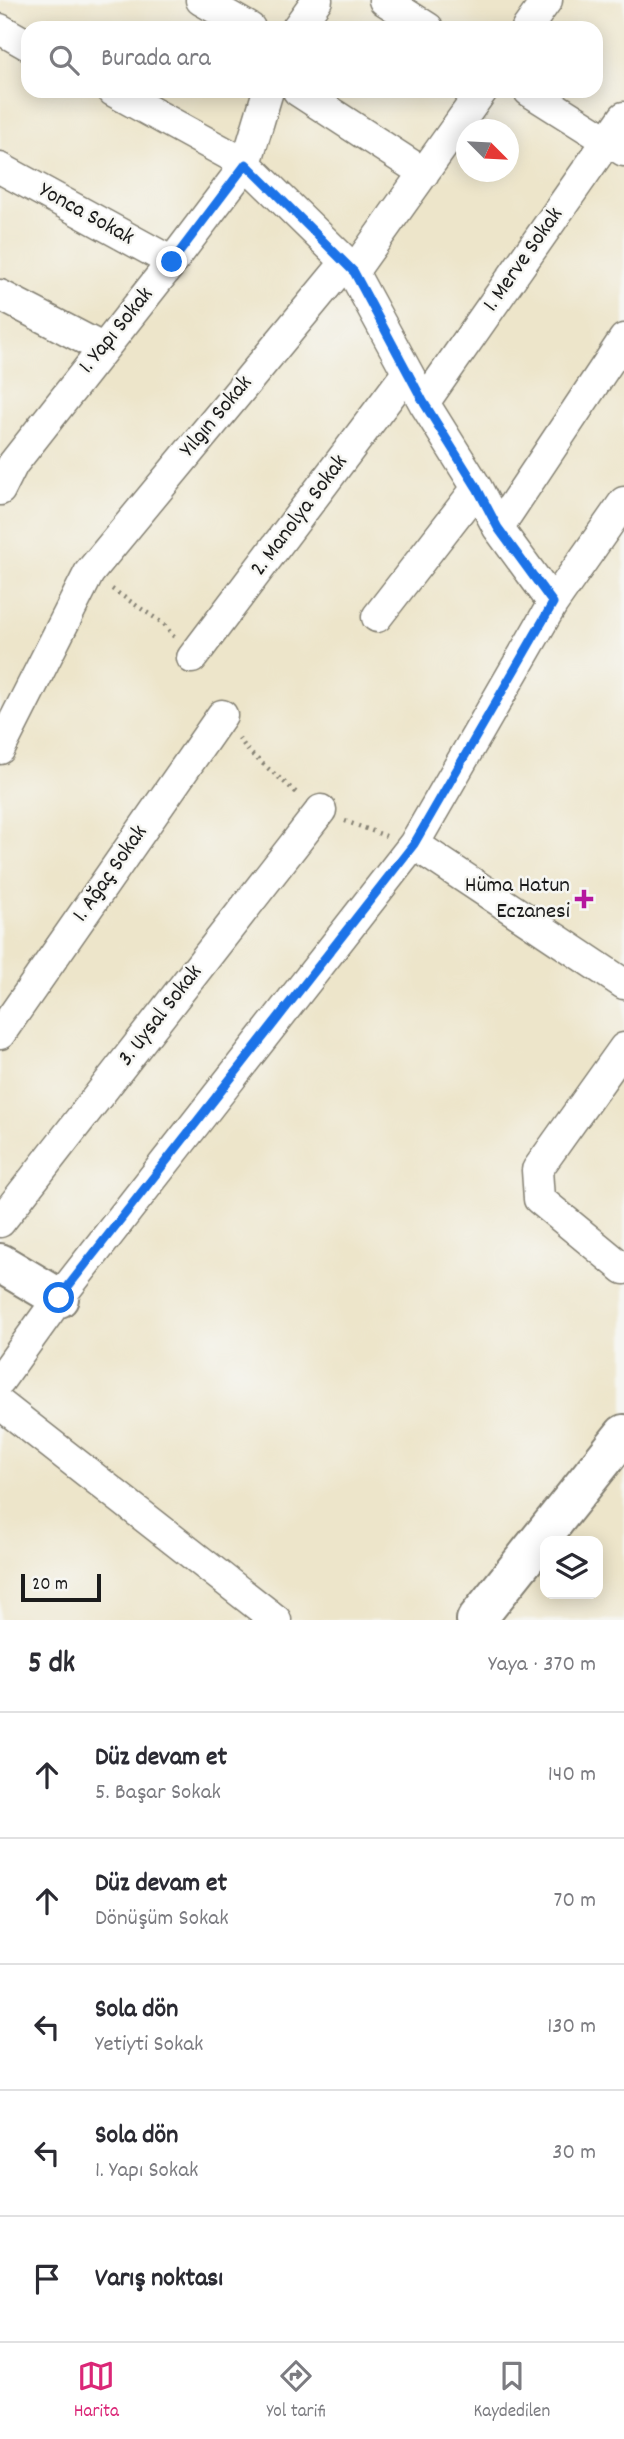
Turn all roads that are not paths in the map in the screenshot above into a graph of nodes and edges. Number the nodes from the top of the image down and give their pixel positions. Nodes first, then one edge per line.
1 (201, 0) edge
2 (317, 0) edge
3 (384, 0) edge
4 (547, 0) edge
5 (238, 21) edge
6 (302, 21) edge
7 (417, 21) edge
8 (532, 21) edge
9 (0, 29) edge
10 (21, 41) edge
11 (126, 98) edge
12 (266, 98) edge
13 (309, 98) edge
14 (477, 98) edge
15 (543, 98) edge
16 (619, 136) edge
17 (246, 164) junction
18 (0, 168) edge
19 (424, 173) junction
20 (172, 262) junction
21 (350, 267) junction
22 (0, 295) edge
23 (624, 340) edge
24 (102, 348) junction
25 (407, 373) junction
26 (424, 403) junction
27 (4, 471) edge
28 (477, 488) junction
29 (624, 502) edge
30 (498, 528) junction
31 (553, 603) junction
32 (377, 617) dead end
33 (192, 658) dead end
34 (222, 715) dead end
35 (0, 749) edge
36 (321, 810) dead end
37 (414, 844) junction
38 (623, 981) edge
39 (0, 1034) edge
40 (624, 1048) edge
41 (0, 1222) edge
42 (0, 1263) edge
43 (624, 1269) edge
44 (59, 1298) junction
45 (0, 1380) edge
46 (0, 1404) edge
47 (624, 1434) edge
48 (276, 1620) edge
49 (476, 1620) edge

1 - 5 street
2 - 6 street
3 - 7 street
4 - 8 street
9 - 10 street
11 - 17 street
12 - 17 street
13 - 19 street
14 - 19 street, Yılgın Sokak
15 - 16 street
16 - 26 street, 1. Merve Sokak
17 - 20 street, 1. Yapı Sokak
17 - 21 street
18 - 20 street, Yonca Sokak
19 - 21 street, Yılgın Sokak
20 - 24 street, 1. Yapı Sokak
21 - 25 street
21 - 35 street, Yılgın Sokak
22 - 24 street
23 - 30 street
24 - 27 street, 1. Yapı Sokak
25 - 26 street
25 - 33 street, 2. Manolya Sokak
26 - 28 street
28 - 30 street
28 - 32 street
29 - 31 street
30 - 31 street
31 - 37 street
34 - 39 street, 1. Ağaç Sokak
36 - 41 street, 3. Uysal Sokak
37 - 38 street
37 - 44 street
40 - 43 street
42 - 44 main road
44 - 45 street
46 - 48 street
47 - 49 main road

